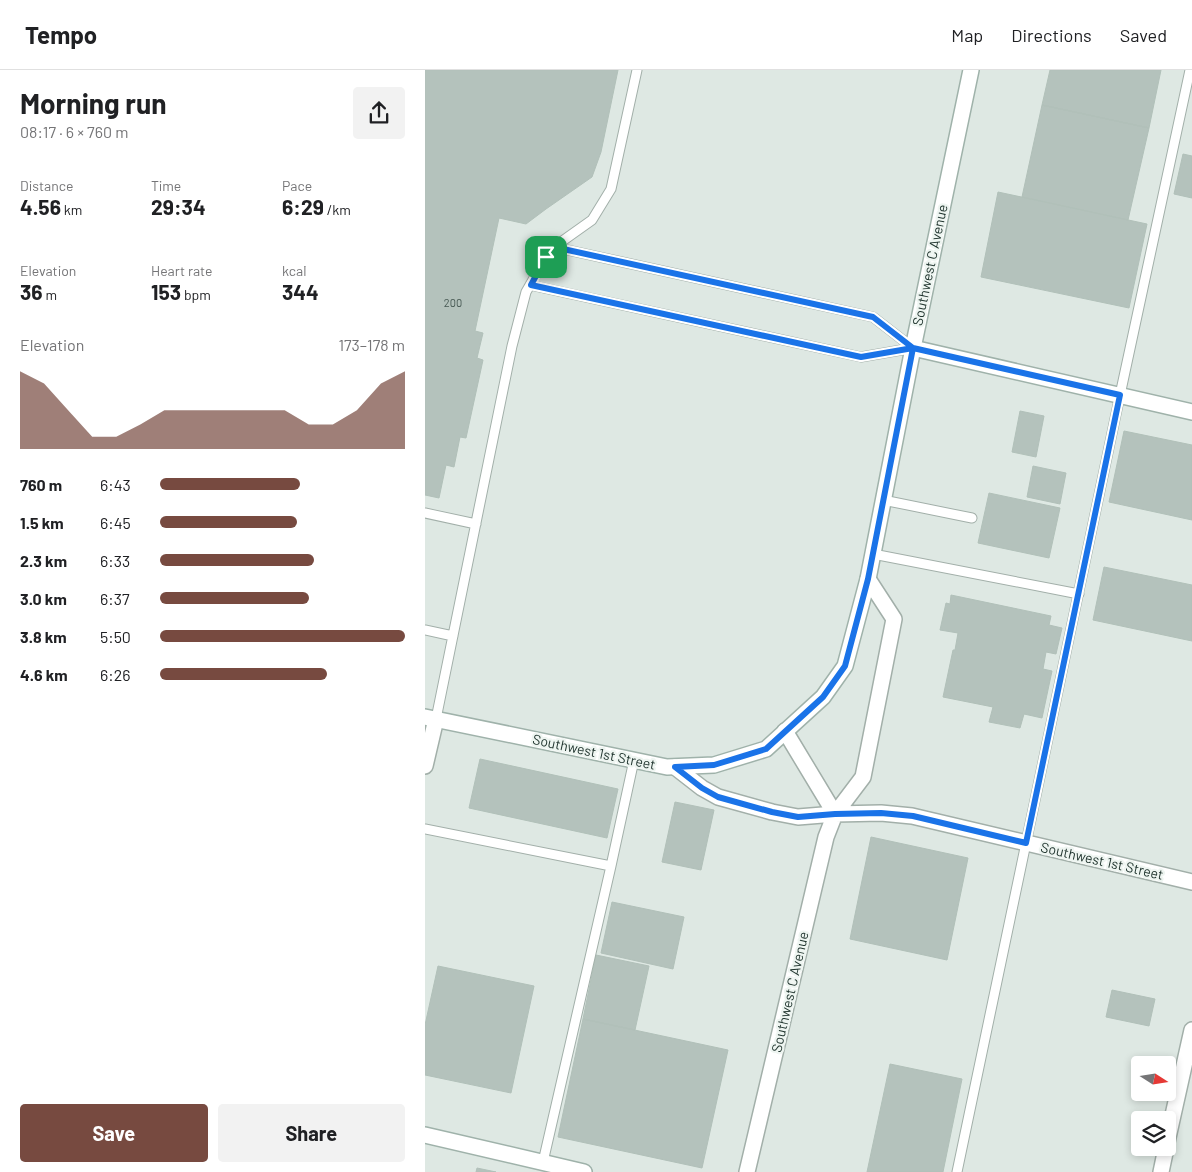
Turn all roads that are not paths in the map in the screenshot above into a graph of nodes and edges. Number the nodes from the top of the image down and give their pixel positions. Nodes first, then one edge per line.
1 (637, 70) edge
2 (971, 70) edge
3 (1190, 70) edge
4 (554, 247) junction
5 (531, 285) junction
6 (913, 348) junction
7 (1120, 395) junction
8 (1192, 412) edge
9 (883, 500) junction
10 (425, 513) edge
11 (972, 518) dead end
12 (476, 524) junction
13 (873, 554) junction
14 (868, 579) junction
15 (1079, 594) junction
16 (425, 630) edge
17 (453, 636) junction
18 (430, 718) edge
19 (785, 731) junction
20 (634, 760) junction
21 (425, 766) edge
22 (675, 767) junction
23 (835, 814) junction
24 (425, 829) edge
25 (1026, 843) junction
26 (611, 866) junction
27 (1192, 882) edge
28 (1192, 1030) edge
29 (1174, 1111) edge
30 (425, 1135) edge
31 (1164, 1156) edge
32 (543, 1162) junction
33 (584, 1172) edge
34 (747, 1172) edge
35 (957, 1172) edge
36 (1161, 1172) edge

1 - 4 lane
2 - 6 street, Southwest C Avenue
3 - 7 lane
4 - 5 lane
4 - 6 lane
5 - 6 lane
5 - 12 lane
6 - 7 street
6 - 9 street, Southwest C Avenue
7 - 8 street
7 - 15 lane
9 - 11 lane
9 - 13 street, Southwest C Avenue
10 - 12 lane
12 - 17 lane
13 - 14 street, Southwest C Avenue
13 - 15 lane
14 - 19 street, Southwest C Avenue
14 - 23 street, Southwest C Avenue
15 - 25 lane
16 - 17 lane
17 - 18 lane
18 - 20 street, Southwest 1st Street
18 - 21 street
19 - 22 street, Southwest 1st Street
19 - 23 street
20 - 22 street, Southwest 1st Street
20 - 26 lane
22 - 23 street, Southwest 1st Street
23 - 25 street, Southwest 1st Street
23 - 34 street, Southwest C Avenue
24 - 26 lane
25 - 27 street, Southwest 1st Street
25 - 35 lane
26 - 32 lane
28 - 29 street
30 - 32 street
31 - 36 street
32 - 33 street

